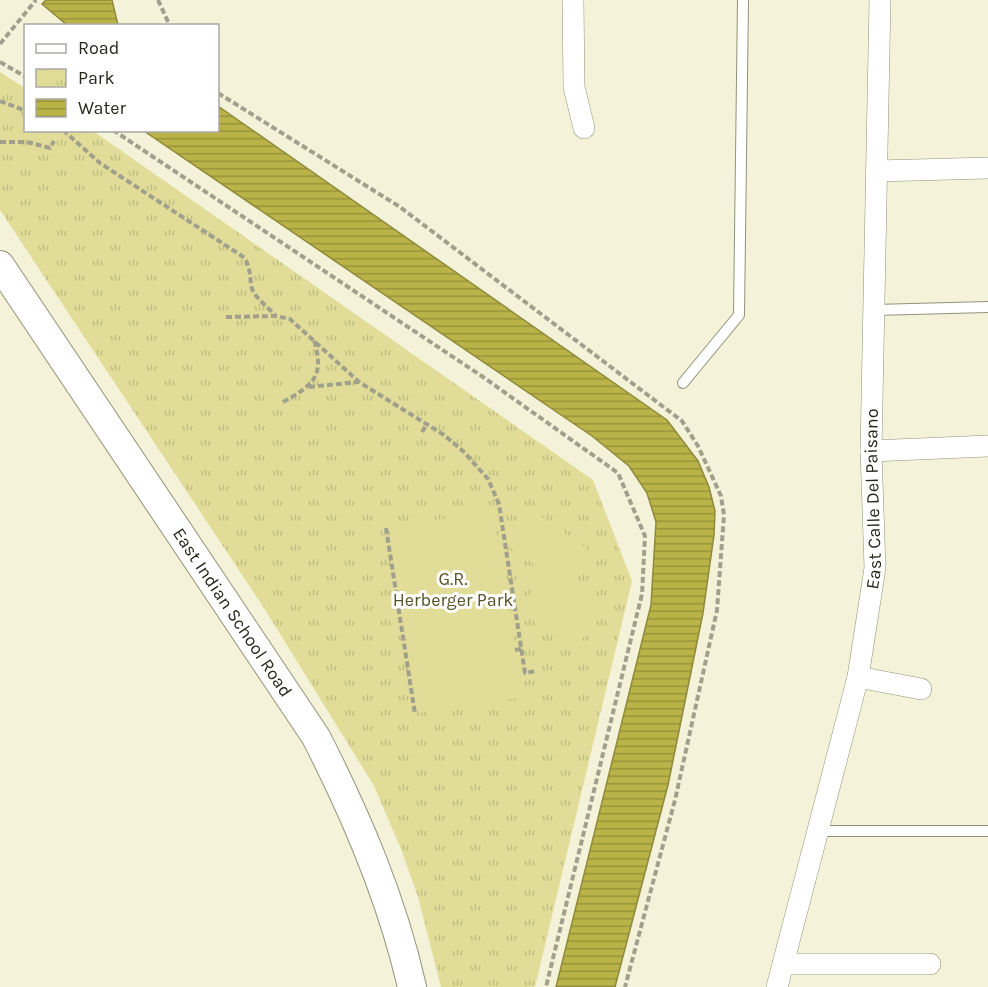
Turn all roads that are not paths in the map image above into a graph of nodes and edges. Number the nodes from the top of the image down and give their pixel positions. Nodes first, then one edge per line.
1 (573, 0) edge
2 (743, 0) edge
3 (880, 0) edge
4 (584, 128) dead end
5 (988, 168) edge
6 (877, 171) junction
7 (0, 266) edge
8 (988, 307) edge
9 (874, 310) junction
10 (683, 383) dead end
11 (988, 446) edge
12 (871, 451) junction
13 (858, 678) junction
14 (921, 689) dead end
15 (818, 831) junction
16 (988, 831) edge
17 (783, 964) junction
18 (930, 964) dead end
19 (412, 987) edge
20 (777, 987) edge

1 - 4 street
2 - 10 lane
3 - 6 street, East Calle Del Paisano
5 - 6 street
6 - 9 street, East Calle Del Paisano
7 - 19 main road, East Indian School Road
8 - 9 lane
9 - 12 street, East Calle Del Paisano
11 - 12 street
12 - 13 street, East Calle Del Paisano
13 - 14 street
13 - 15 street, East Calle Del Paisano
15 - 16 lane
15 - 17 street, East Calle Del Paisano
17 - 18 street
17 - 20 street, East Calle Del Paisano

